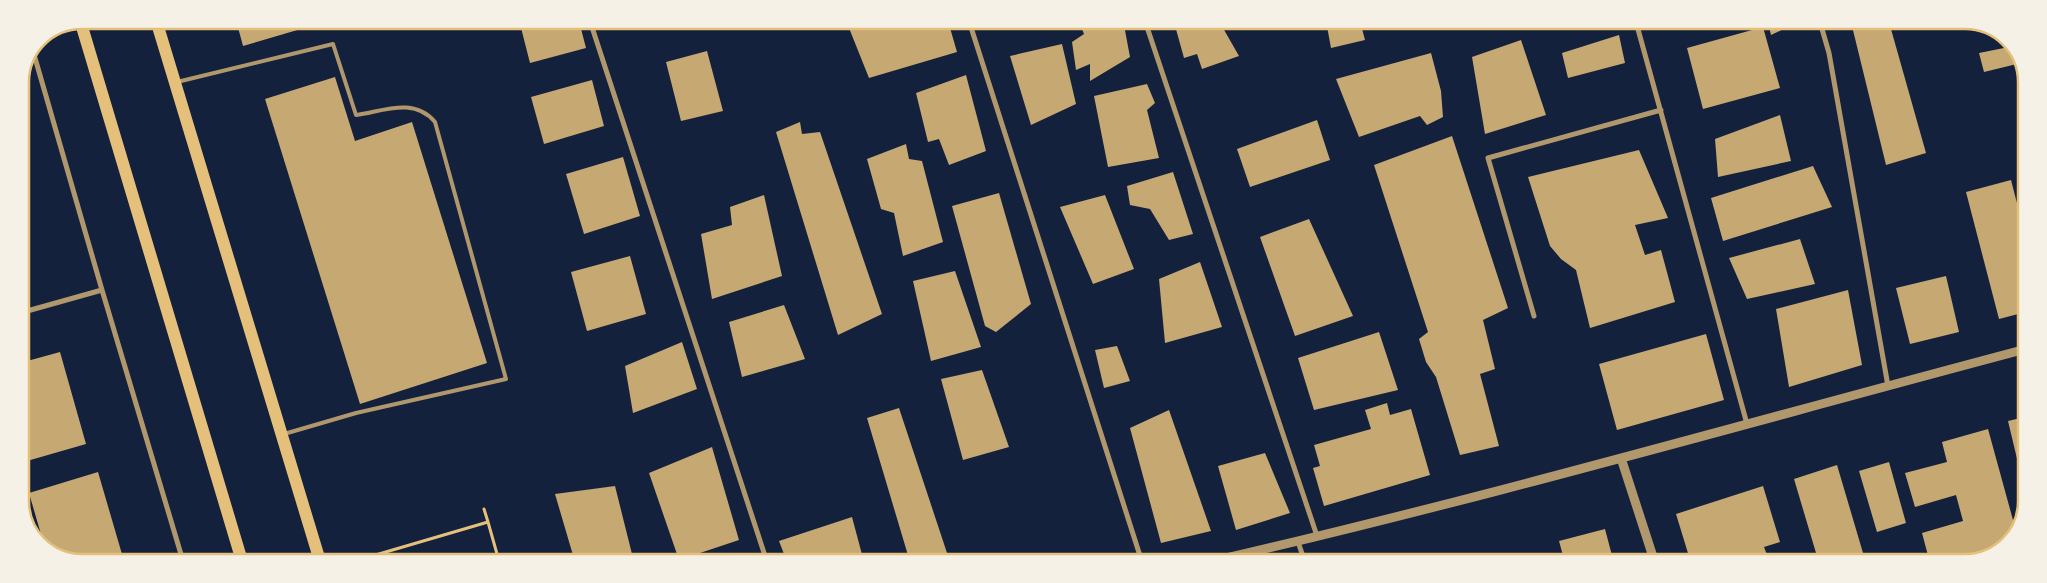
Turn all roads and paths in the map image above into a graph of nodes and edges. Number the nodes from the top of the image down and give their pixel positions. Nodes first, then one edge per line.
1 (83, 29) edge
2 (159, 29) edge
3 (593, 29) edge
4 (972, 29) edge
5 (1148, 29) edge
6 (1638, 29) edge
7 (1822, 29) edge
8 (35, 58) edge
9 (175, 82) junction
10 (1661, 110) junction
11 (102, 290) junction
12 (29, 310) edge
13 (1534, 316) dead end
14 (2018, 351) edge
15 (1888, 386) junction
16 (1747, 424) junction
17 (282, 435) junction
18 (1621, 458) junction
19 (484, 509) dead end
20 (488, 522) junction
21 (1317, 536) junction
22 (1298, 542) junction
23 (181, 554) edge
24 (240, 554) edge
25 (318, 554) edge
26 (379, 554) edge
27 (497, 554) edge
28 (764, 554) edge
29 (1139, 554) edge
30 (1245, 554) edge
31 (1302, 554) edge
32 (1652, 554) edge

1 - 24 main road
2 - 9 main road
3 - 28 street
4 - 29 street
5 - 21 street
6 - 10 street
7 - 15 street
8 - 11 street
9 - 17 main road
9 - 17 lane
10 - 13 street
10 - 16 street
11 - 12 street
11 - 23 street
14 - 15 street
15 - 16 street
16 - 18 street
17 - 25 main road
18 - 21 street
18 - 32 street
19 - 20 path
20 - 26 path
20 - 27 path
21 - 22 street
22 - 30 street
22 - 31 street

